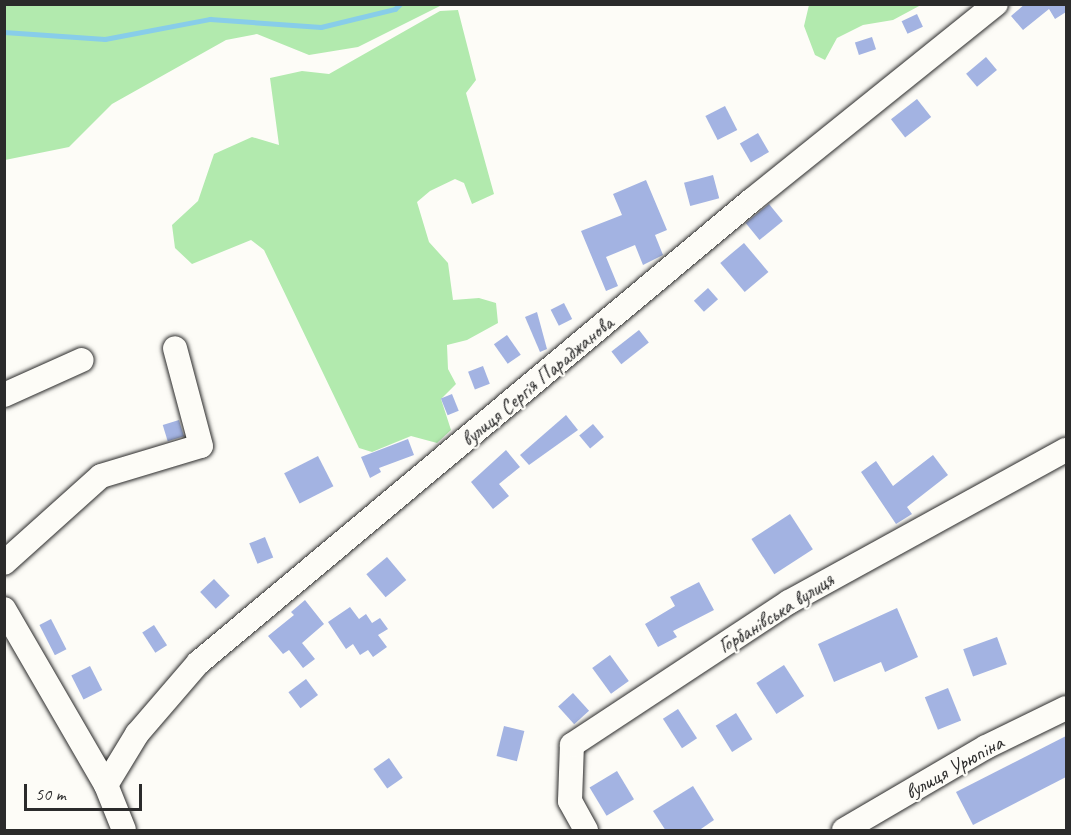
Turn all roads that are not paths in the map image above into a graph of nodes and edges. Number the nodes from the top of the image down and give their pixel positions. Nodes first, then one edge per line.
1 (996, 4) edge
2 (175, 348) dead end
3 (82, 360) dead end
4 (4, 395) edge
5 (1066, 450) edge
6 (4, 562) edge
7 (4, 609) edge
8 (1066, 708) edge
9 (106, 785) junction
10 (124, 831) edge
11 (586, 831) edge
12 (844, 831) edge

1 - 9 street, вулиця Сергія Параджанова
2 - 6 street
3 - 4 street
5 - 11 street, Горбанівська вулиця
7 - 9 street
8 - 12 street, вулиця Урюпіна
9 - 10 street

